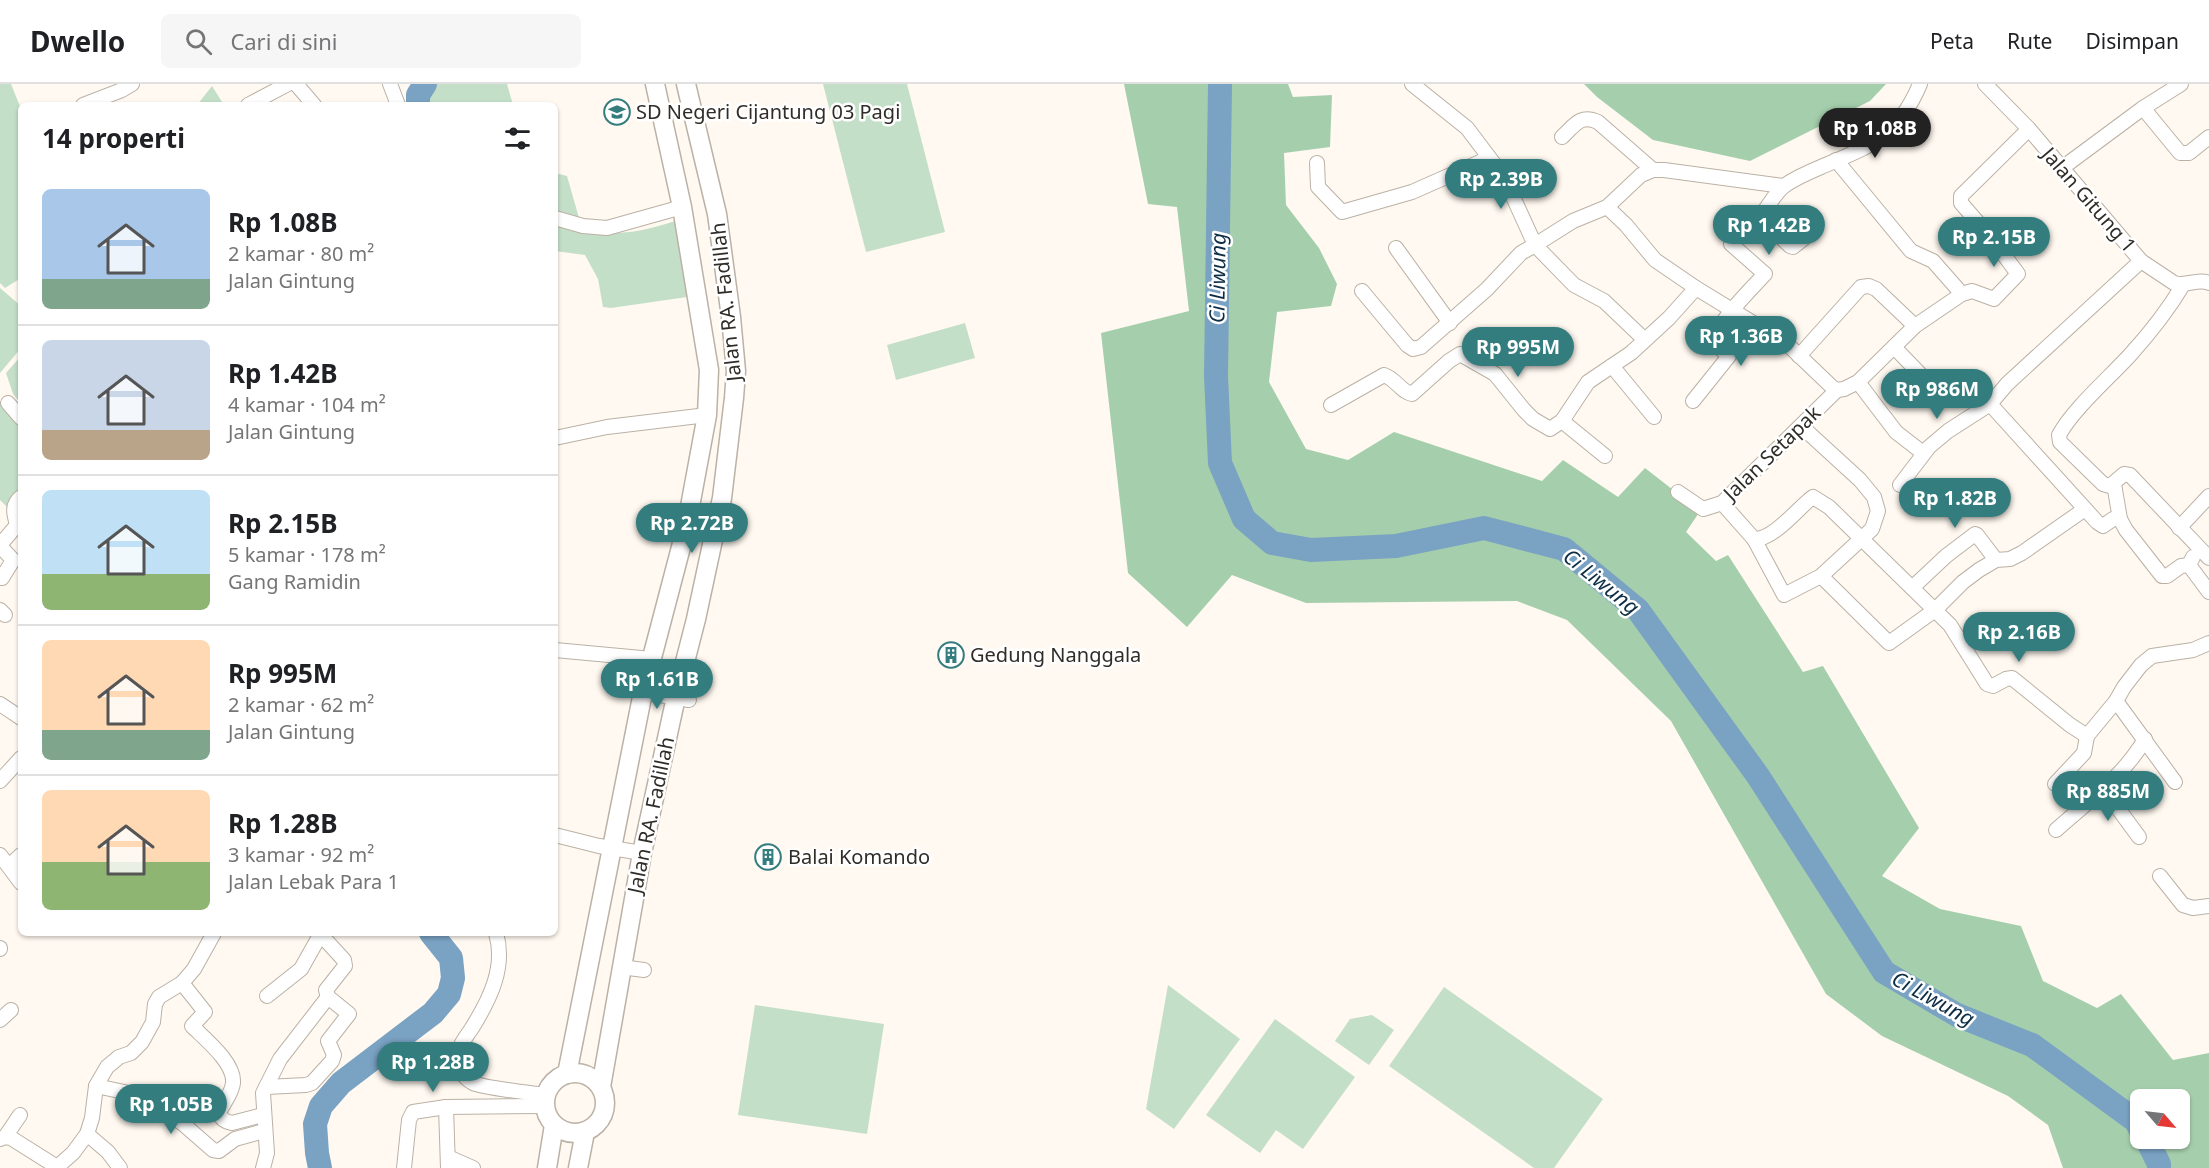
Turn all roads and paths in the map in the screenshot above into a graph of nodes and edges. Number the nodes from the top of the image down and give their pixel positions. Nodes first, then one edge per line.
1 (132, 84) edge
2 (288, 84) edge
3 (296, 84) edge
4 (390, 84) edge
5 (655, 84) edge
6 (686, 84) edge
7 (1412, 84) edge
8 (1920, 84) edge
9 (1984, 84) edge
10 (2181, 84) edge
11 (1430, 89) edge
12 (91, 102) edge
13 (254, 102) edge
14 (311, 102) edge
15 (397, 102) edge
16 (2143, 108) junction
17 (2029, 129) junction
18 (1562, 136) dead end
19 (2209, 137) edge
20 (1490, 158) junction
21 (1836, 160) junction
22 (1317, 163) dead end
23 (2062, 168) junction
24 (1653, 170) junction
25 (1783, 186) junction
26 (682, 207) junction
27 (1607, 207) junction
28 (1760, 217) junction
29 (558, 219) edge
30 (1808, 235) dead end
31 (1535, 245) junction
32 (1396, 248) dead end
33 (2141, 261) junction
34 (2207, 280) edge
35 (2183, 285) junction
36 (1696, 288) junction
37 (1362, 291) dead end
38 (1962, 294) junction
39 (1733, 310) junction
40 (1450, 323) junction
41 (1915, 326) junction
42 (1645, 340) junction
43 (1894, 347) junction
44 (1799, 356) junction
45 (1612, 366) junction
46 (1921, 375) dead end
47 (1858, 382) junction
48 (1837, 390) junction
49 (1694, 401) dead end
50 (8, 403) dead end
51 (1990, 404) junction
52 (1331, 405) dead end
53 (18, 415) edge
54 (706, 416) junction
55 (1654, 417) dead end
56 (1562, 421) junction
57 (1801, 426) junction
58 (558, 437) edge
59 (1923, 453) junction
60 (1605, 456) dead end
61 (2114, 484) junction
62 (1900, 485) dead end
63 (1678, 492) dead end
64 (2209, 496) edge
65 (18, 500) edge
66 (1722, 503) junction
67 (2085, 509) junction
68 (2120, 519) junction
69 (2179, 528) junction
70 (1754, 539) junction
71 (1861, 539) junction
72 (0, 545) edge
73 (2204, 553) edge
74 (1996, 560) junction
75 (2189, 565) junction
76 (1821, 576) junction
77 (2, 578) dead end
78 (1912, 588) junction
79 (2209, 592) edge
80 (1935, 610) junction
81 (2209, 643) edge
82 (558, 650) edge
83 (652, 659) junction
84 (643, 692) junction
85 (682, 699) junction
86 (2116, 701) junction
87 (0, 705) edge
88 (18, 716) edge
89 (2087, 736) junction
90 (2145, 739) junction
91 (18, 761) edge
92 (0, 781) edge
93 (2175, 782) dead end
94 (2055, 784) dead end
95 (2103, 788) junction
96 (2056, 830) dead end
97 (558, 836) edge
98 (2139, 837) dead end
99 (611, 848) junction
100 (642, 853) junction
101 (4, 861) edge
102 (2160, 876) dead end
103 (18, 879) edge
104 (2209, 906) edge
105 (212, 936) edge
106 (318, 936) edge
107 (320, 936) edge
108 (496, 936) edge
109 (621, 967) junction
110 (644, 970) dead end
111 (182, 983) junction
112 (267, 996) dead end
113 (328, 996) junction
114 (567, 1074) junction
115 (96, 1086) junction
116 (266, 1087) junction
117 (601, 1087) junction
118 (545, 1100) junction
119 (446, 1107) junction
120 (20, 1115) dead end
121 (263, 1115) junction
122 (554, 1125) junction
123 (264, 1131) junction
124 (585, 1132) junction
125 (87, 1134) junction
126 (2, 1138) edge
127 (448, 1163) edge
128 (56, 1168) edge
129 (120, 1168) edge
130 (263, 1168) edge
131 (404, 1168) edge
132 (473, 1168) edge
133 (547, 1168) edge
134 (578, 1168) edge

1 - 12 street
2 - 13 street
3 - 14 street
4 - 15 street
5 - 26 main road, Jalan RA. Fadillah
6 - 85 main road, Jalan RA. Fadillah
7 - 11 street
8 - 21 street
9 - 17 street, Jalan Gitung 1
10 - 16 street
11 - 20 street
16 - 19 street
16 - 23 street
17 - 23 street, Jalan Gitung 1
17 - 38 street
18 - 24 street
20 - 22 street
20 - 31 street
21 - 25 street
21 - 38 street
23 - 33 street, Jalan Gitung 1
24 - 25 street
24 - 27 street
25 - 28 street
26 - 29 street
26 - 54 main road, Jalan RA. Fadillah
27 - 31 street
27 - 36 street
28 - 30 street
28 - 39 street
31 - 40 street
31 - 42 street
32 - 40 street
33 - 35 street, Jalan Gitung 1
33 - 51 street
34 - 35 street
35 - 61 street
36 - 39 street
36 - 42 street
37 - 40 street
38 - 41 street
39 - 44 street
39 - 49 street
41 - 43 street
41 - 44 street
42 - 45 street
43 - 46 street
43 - 47 street
44 - 48 street
45 - 55 street
45 - 56 street
47 - 48 street
47 - 59 street
48 - 57 street, Jalan Setapak
50 - 53 street
51 - 59 street
51 - 67 street
52 - 56 street
54 - 58 street
54 - 83 main road, Jalan RA. Fadillah
56 - 60 street
57 - 66 street, Jalan Setapak
57 - 71 street
59 - 62 street
61 - 68 street
61 - 69 street
63 - 66 street, Jalan Setapak
64 - 69 street
65 - 72 street
66 - 70 street
67 - 68 street
67 - 74 street
68 - 75 street
69 - 73 street
70 - 71 street
70 - 76 street
71 - 76 street
71 - 78 street
72 - 77 street
73 - 75 street
74 - 78 street
74 - 80 street
75 - 79 street
76 - 80 street
78 - 80 street
80 - 89 street
81 - 86 street
82 - 83 street
83 - 84 main road, Jalan RA. Fadillah
84 - 85 street
84 - 99 main road, Jalan RA. Fadillah
85 - 100 main road, Jalan RA. Fadillah
86 - 89 street
86 - 90 street
87 - 88 street
89 - 94 street
90 - 93 street
90 - 95 street
91 - 92 street
95 - 96 street
95 - 98 street
97 - 99 street
99 - 100 street
99 - 114 main road, Jalan RA. Fadillah
100 - 109 main road, Jalan RA. Fadillah
101 - 103 street
102 - 104 street
105 - 111 street
106 - 112 street
107 - 113 street
108 - 118 street
109 - 110 street
109 - 117 main road, Jalan RA. Fadillah
111 - 115 street
111 - 121 street
113 - 116 street
113 - 116 street
114 - 117 main road
114 - 118 main road
115 - 123 street
115 - 125 street
116 - 121 street
117 - 124 main road
118 - 119 street
118 - 122 main road
119 - 127 street
119 - 131 street
120 - 126 street
121 - 123 street
122 - 124 main road
122 - 133 main road
123 - 130 street
124 - 134 main road
125 - 128 street
125 - 129 street
126 - 128 street
127 - 132 street

